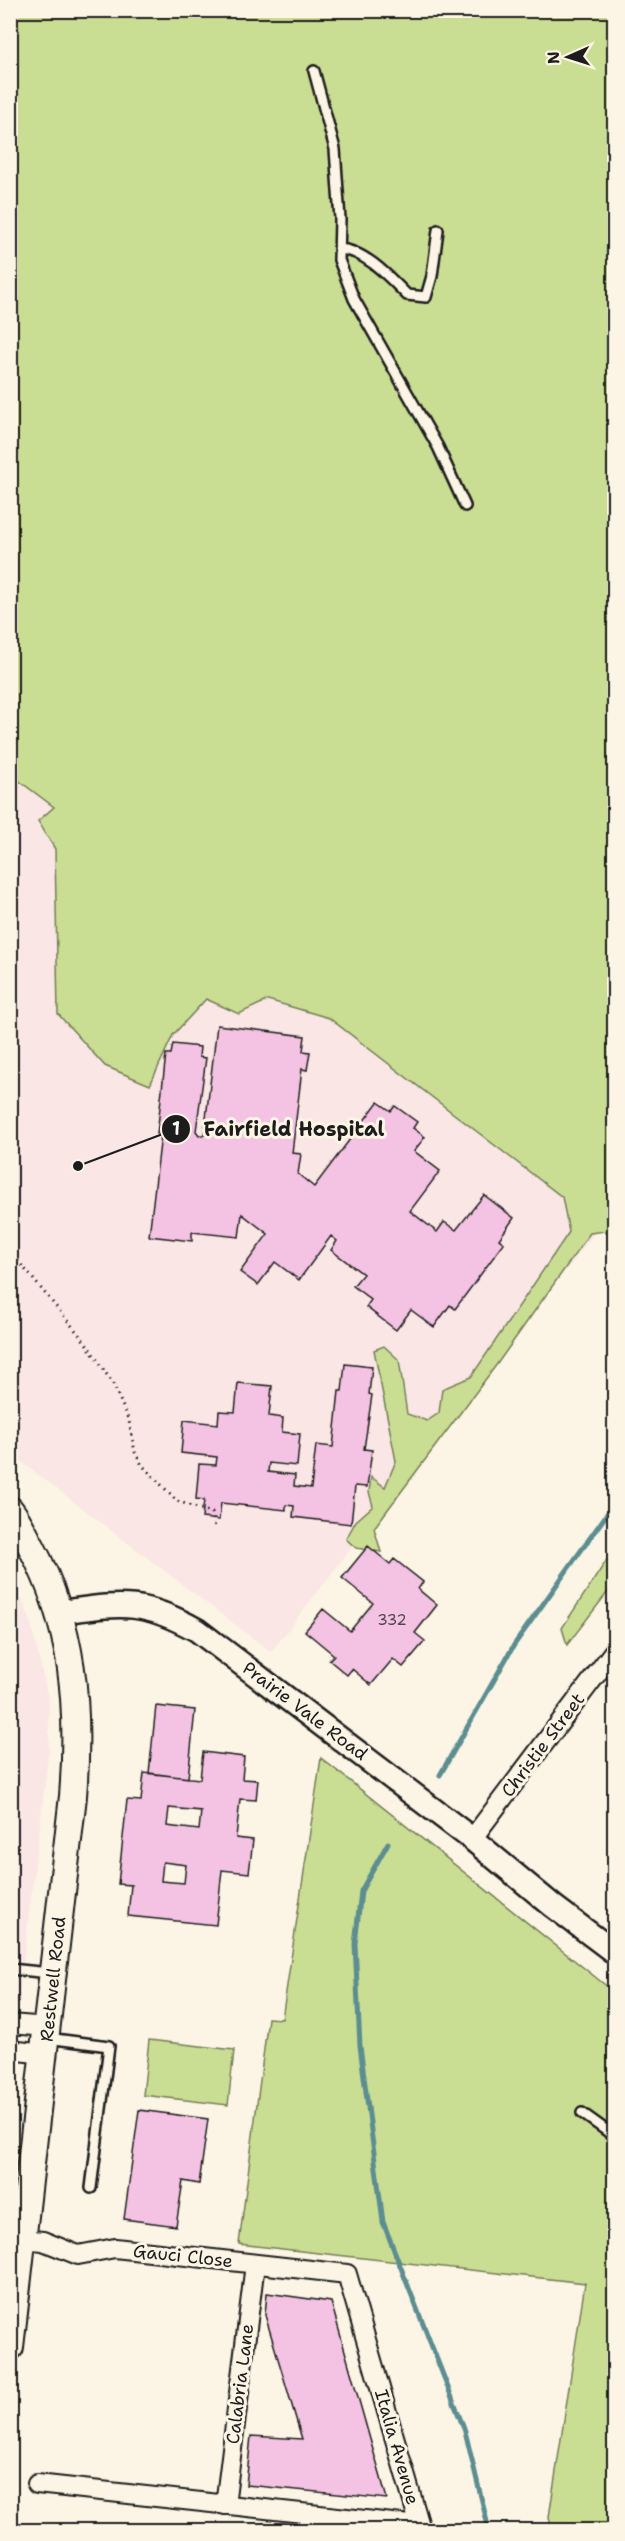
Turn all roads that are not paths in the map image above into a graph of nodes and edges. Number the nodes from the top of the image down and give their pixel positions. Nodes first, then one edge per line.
1 (314, 71) dead end
2 (438, 230) dead end
3 (339, 249) junction
4 (465, 506) dead end
5 (10, 1510) edge
6 (60, 1612) junction
7 (615, 1651) edge
8 (472, 1839) junction
9 (615, 1952) edge
10 (10, 1969) edge
11 (54, 1974) junction
12 (10, 2024) edge
13 (46, 2040) junction
14 (10, 2050) edge
15 (582, 2113) dead end
16 (615, 2136) edge
17 (91, 2188) dead end
18 (22, 2239) junction
19 (255, 2264) junction
20 (347, 2274) joint
21 (10, 2347) edge
22 (37, 2484) dead end
23 (225, 2505) junction

1 - 3 lane
2 - 3 lane
3 - 4 lane
5 - 6 main road
6 - 8 street, Prairie Vale Road
6 - 11 main road, Restwell Road
7 - 8 street, Christie Street
8 - 9 street, Prairie Vale Road
10 - 11 lane
11 - 13 main road, Restwell Road
12 - 13 street
13 - 14 street
13 - 17 lane
13 - 18 main road, Restwell Road
15 - 16 lane
18 - 19 street, Gauci Close
18 - 21 main road, Restwell Road
19 - 20 street, Gauci Close
19 - 23 street, Calabria Lane
20 - 23 street, Italia Avenue
22 - 23 street, Italia Avenue

